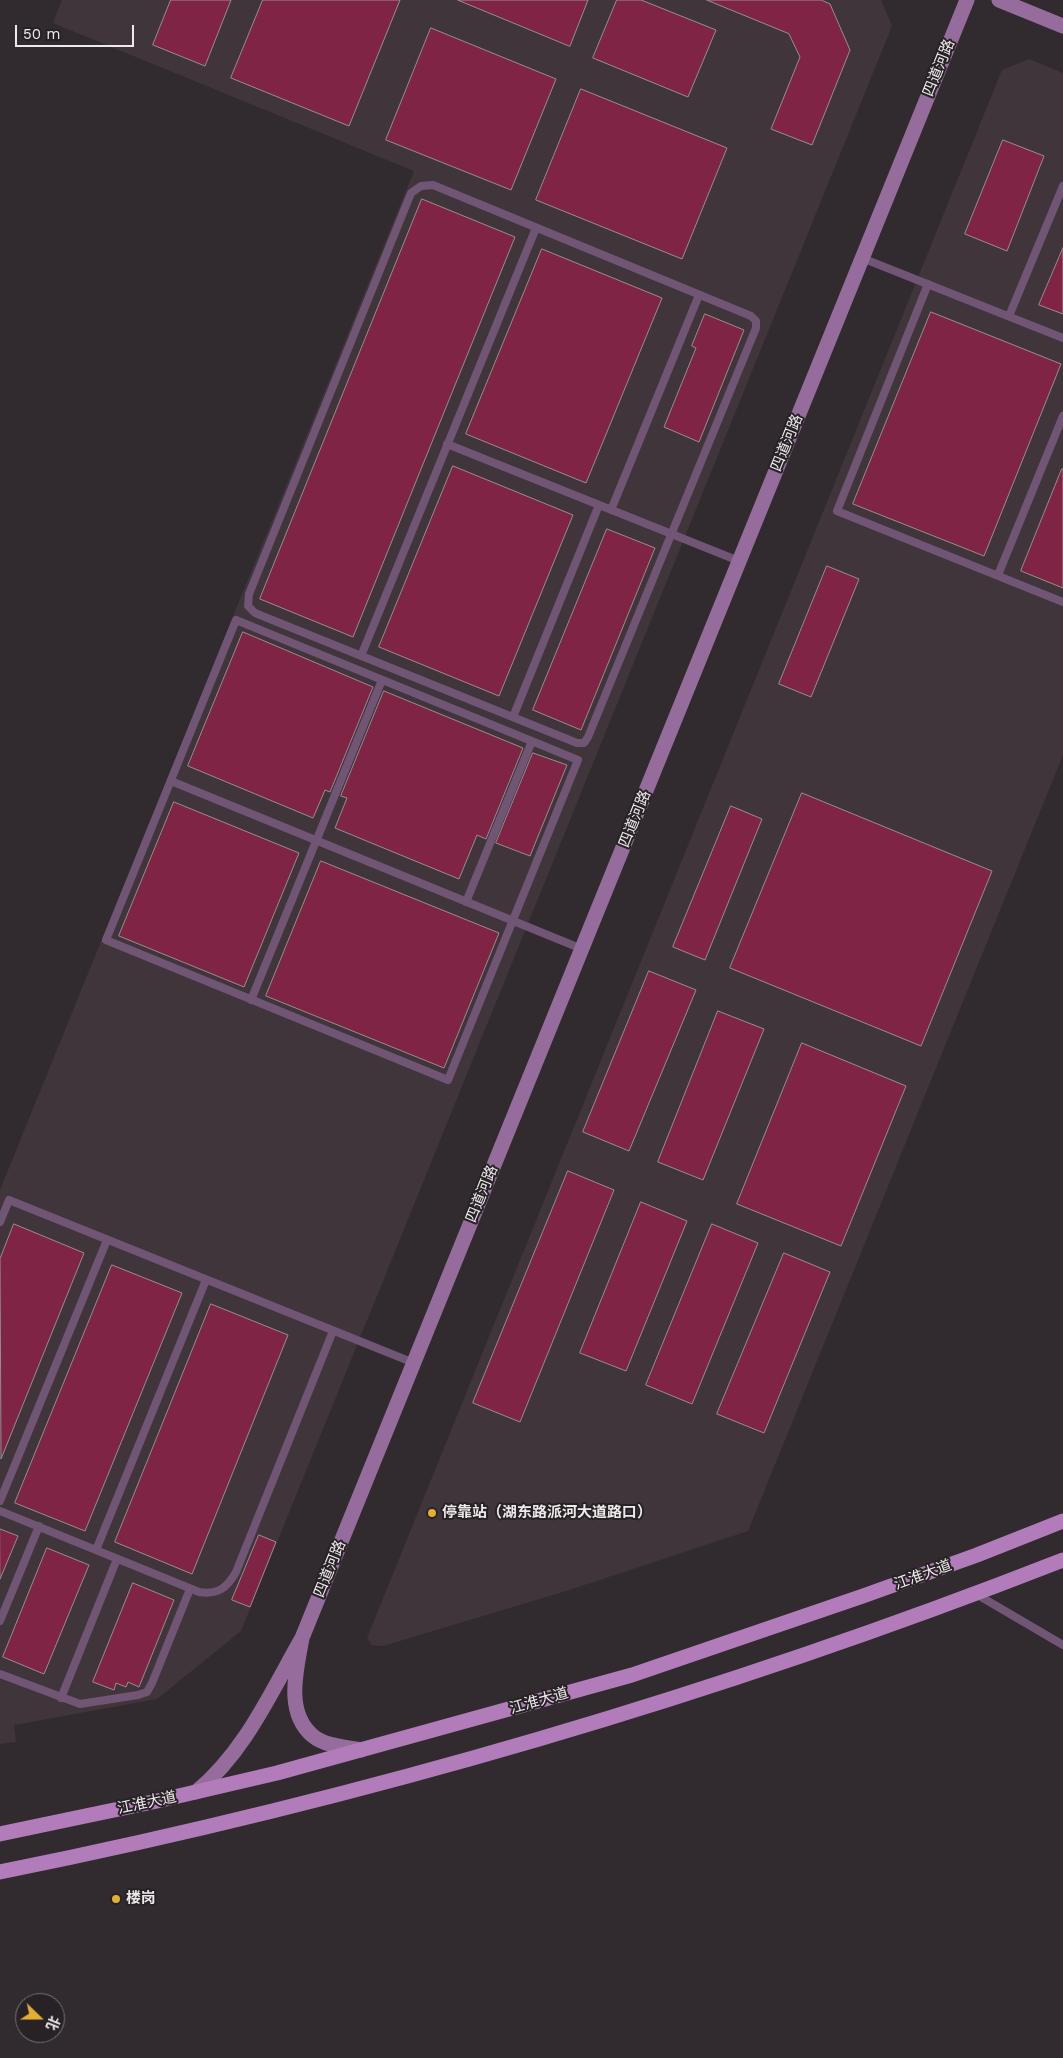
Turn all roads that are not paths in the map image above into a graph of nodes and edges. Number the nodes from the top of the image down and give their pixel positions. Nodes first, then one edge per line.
1 (967, 0) edge
2 (999, 0) edge
3 (1063, 26) edge
4 (1063, 186) edge
5 (536, 228) junction
6 (862, 258) junction
7 (928, 284) junction
8 (698, 295) junction
9 (1009, 316) junction
10 (1063, 338) edge
11 (1063, 416) edge
12 (447, 444) junction
13 (599, 505) junction
14 (611, 510) junction
15 (671, 534) junction
16 (739, 561) junction
17 (998, 575) junction
18 (1063, 602) edge
19 (361, 656) junction
20 (382, 680) junction
21 (513, 717) junction
22 (532, 741) junction
23 (171, 781) junction
24 (316, 840) junction
25 (466, 902) junction
26 (513, 921) junction
27 (582, 949) junction
28 (251, 1000) junction
29 (0, 1222) edge
30 (107, 1240) junction
31 (206, 1280) junction
32 (334, 1331) junction
33 (414, 1364) junction
34 (0, 1501) edge
35 (0, 1510) edge
36 (1063, 1521) edge
37 (39, 1526) junction
38 (96, 1550) junction
39 (117, 1559) junction
40 (1063, 1560) edge
41 (190, 1589) junction
42 (976, 1594) junction
43 (0, 1621) edge
44 (302, 1638) junction
45 (1063, 1645) edge
46 (0, 1674) edge
47 (61, 1698) junction
48 (361, 1750) junction
49 (196, 1792) junction
50 (0, 1834) edge
51 (0, 1872) edge

1 - 6 street, 四道河路
2 - 3 street
4 - 9 lane
5 - 8 lane
5 - 12 lane
5 - 19 lane
6 - 7 lane
6 - 16 street, 四道河路
7 - 9 lane
7 - 17 lane
8 - 14 lane
8 - 15 lane
9 - 10 lane
11 - 17 lane
12 - 13 lane
12 - 19 lane
13 - 14 lane
13 - 21 lane
14 - 15 lane
15 - 16 lane
15 - 21 lane
16 - 27 street, 四道河路
17 - 18 lane
19 - 21 lane
20 - 22 lane
20 - 23 lane
20 - 24 lane
22 - 25 lane
22 - 26 lane
23 - 24 lane
23 - 28 lane
24 - 25 lane
24 - 28 lane
25 - 26 lane
26 - 27 lane
26 - 28 lane
27 - 33 street, 四道河路
29 - 30 lane
30 - 31 lane
30 - 34 lane
31 - 32 lane
31 - 38 lane
32 - 33 lane
32 - 41 lane
33 - 44 street, 四道河路
35 - 37 lane
36 - 48 main road, 江淮大道
37 - 38 lane
37 - 43 lane
38 - 39 lane
39 - 41 lane
39 - 47 lane
40 - 42 main road
41 - 47 lane
42 - 45 lane
42 - 51 main road
44 - 48 street
44 - 49 street
46 - 47 lane
48 - 49 main road, 江淮大道
49 - 50 main road, 江淮大道

